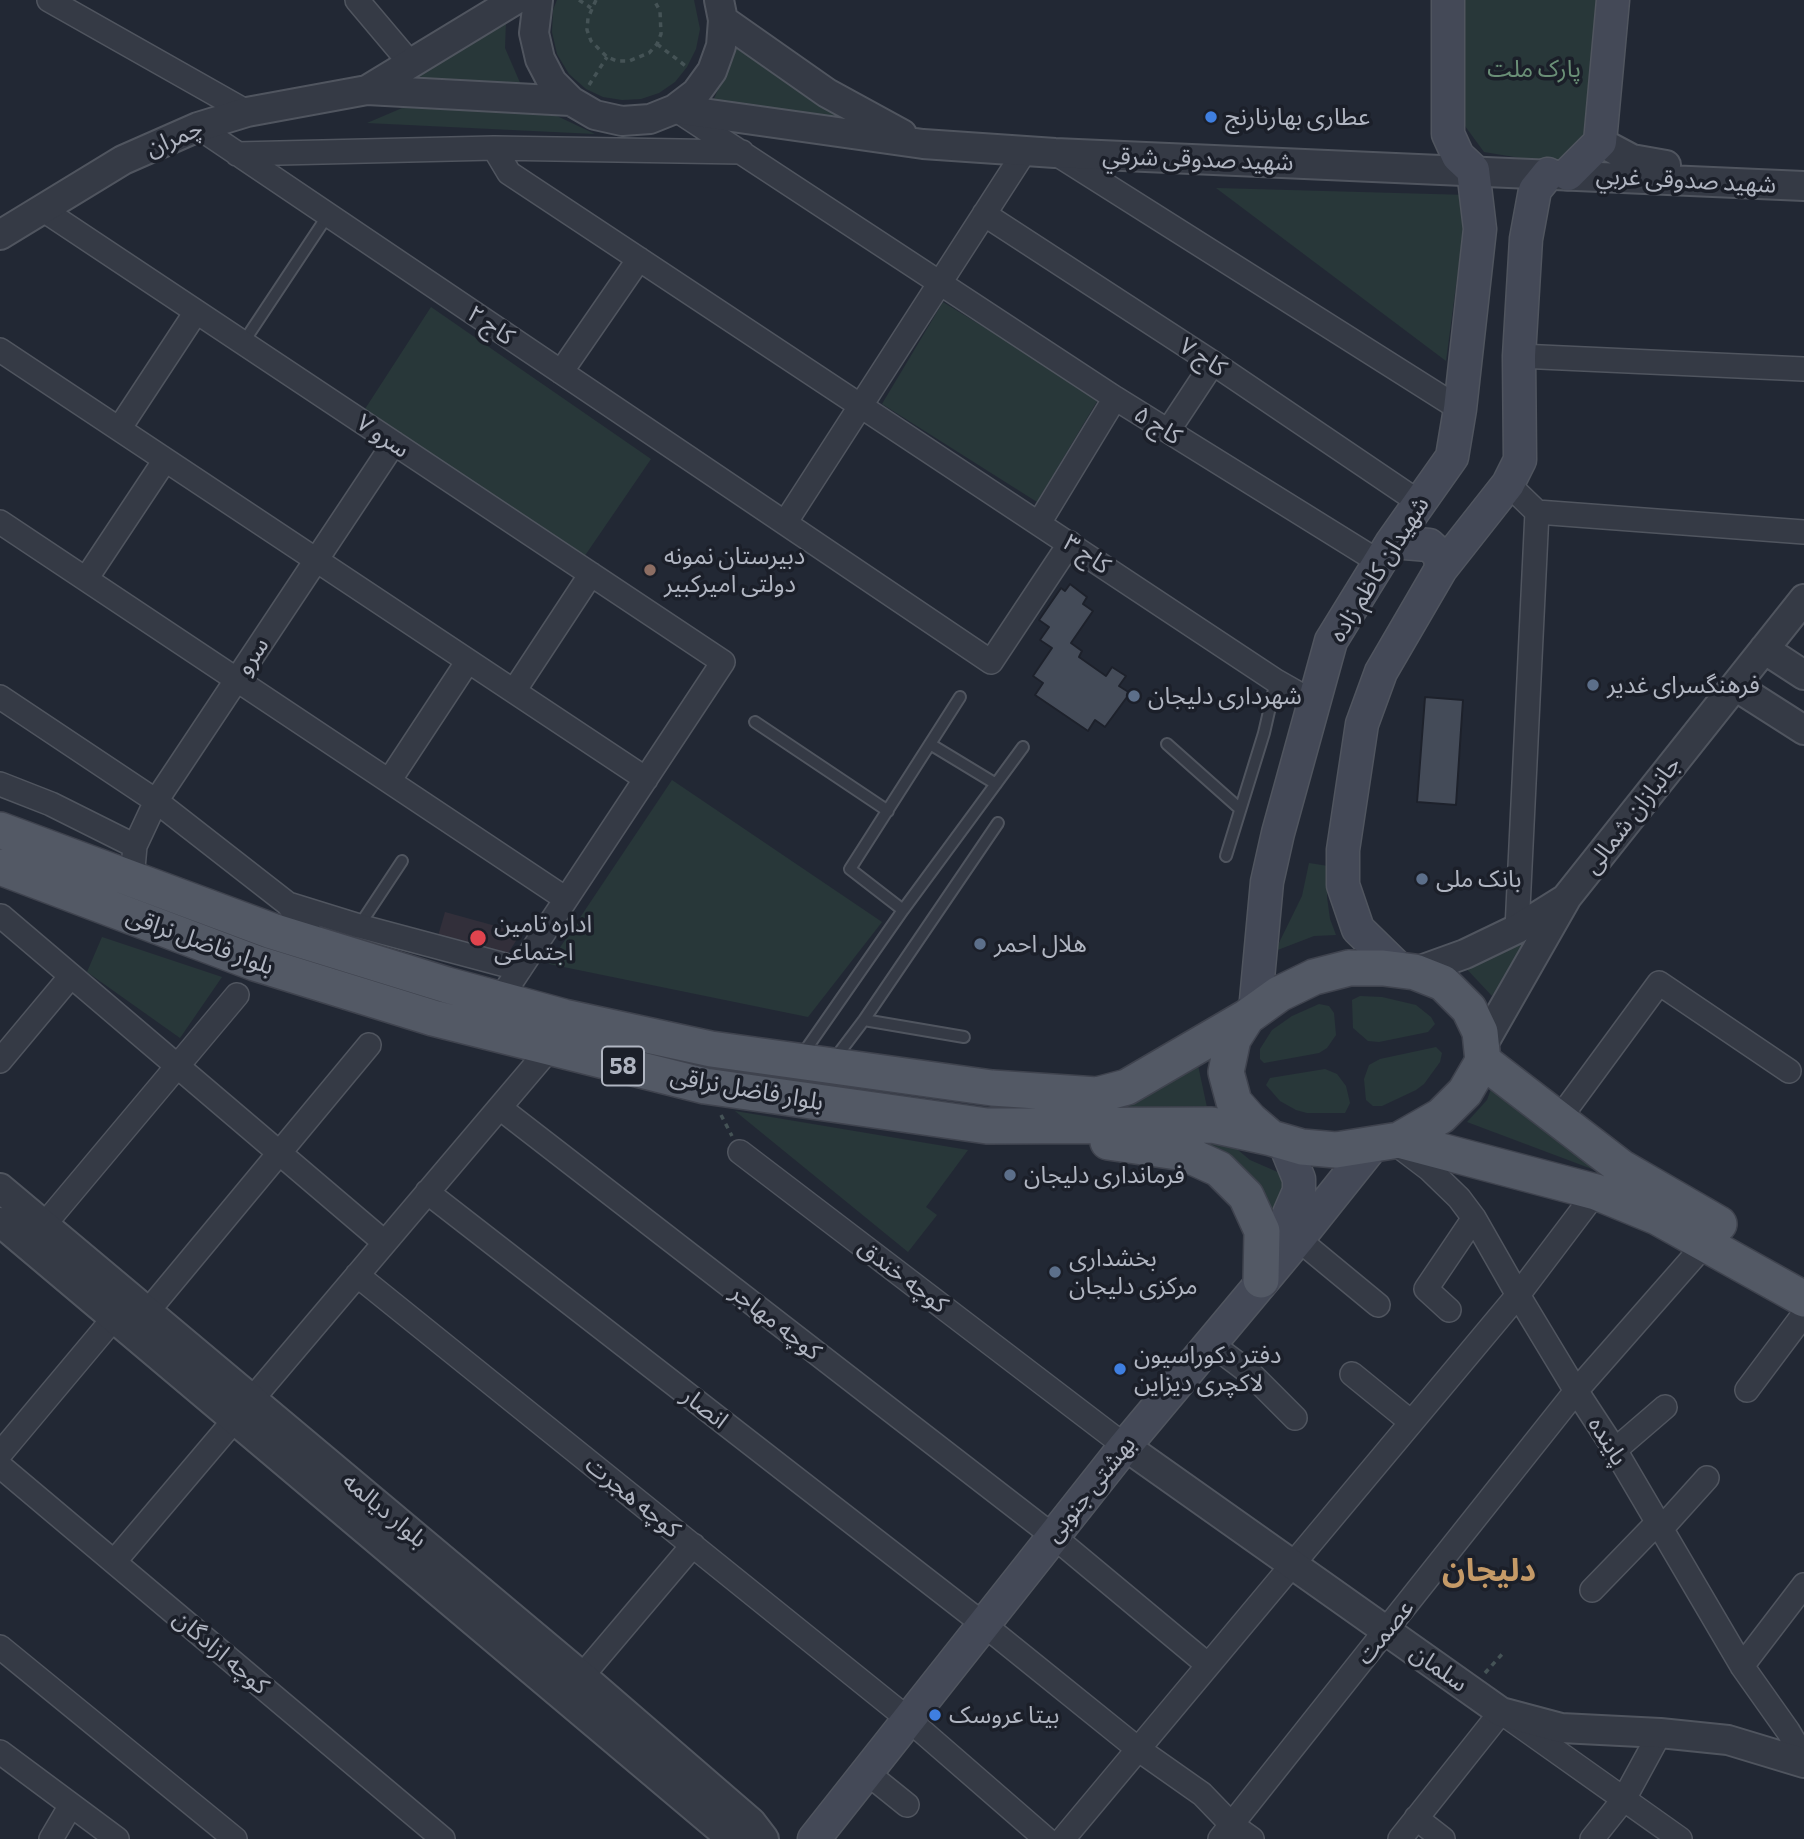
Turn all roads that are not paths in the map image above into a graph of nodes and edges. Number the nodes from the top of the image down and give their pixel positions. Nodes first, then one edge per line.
1 (49, 0) edge
2 (357, 0) edge
3 (515, 0) edge
4 (538, 0) edge
5 (1448, 0) edge
6 (1612, 0) edge
7 (721, 10) edge
8 (411, 64) junction
9 (367, 90) junction
10 (583, 97) junction
11 (675, 109) junction
12 (247, 112) junction
13 (198, 127) junction
14 (1600, 142) junction
15 (923, 144) junction
16 (494, 148) junction
17 (1025, 151) junction
18 (742, 152) junction
19 (1055, 153) junction
20 (237, 154) junction
21 (1473, 170) junction
22 (1558, 174) junction
23 (1692, 181) junction
24 (1804, 186) edge
25 (42, 209) junction
26 (984, 214) junction
27 (328, 215) junction
28 (6, 224) edge
29 (639, 259) junction
30 (939, 283) junction
31 (196, 312) junction
32 (243, 343) junction
33 (0, 350) edge
34 (1519, 356) junction
35 (1213, 363) junction
36 (1804, 369) edge
37 (561, 372) junction
38 (1115, 398) junction
39 (861, 405) junction
40 (1460, 409) junction
41 (118, 429) junction
42 (1167, 431) junction
43 (394, 443) junction
44 (165, 460) junction
45 (1508, 484) junction
46 (1420, 503) junction
47 (1537, 512) junction
48 (0, 522) edge
49 (785, 523) junction
50 (1039, 523) junction
51 (1804, 532) edge
52 (1070, 543) junction
53 (1385, 552) junction
54 (316, 561) junction
55 (1441, 569) junction
56 (591, 574) junction
57 (86, 579) junction
58 (1804, 599) edge
59 (1764, 649) junction
60 (468, 661) junction
61 (1804, 674) edge
62 (237, 680) junction
63 (1276, 681) junction
64 (1735, 686) junction
65 (514, 691) junction
66 (0, 697) edge
67 (960, 697) dead end
68 (1313, 702) junction
69 (755, 722) dead end
70 (1804, 730) edge
71 (930, 744) junction
72 (1167, 744) dead end
73 (1023, 747) dead end
74 (646, 779) junction
75 (388, 781) junction
76 (996, 784) junction
77 (0, 785) edge
78 (156, 801) junction
79 (1239, 808) junction
80 (888, 811) junction
81 (998, 823) dead end
82 (0, 830) edge
83 (1226, 856) dead end
84 (402, 861) dead end
85 (134, 862) junction
86 (0, 867) edge
87 (1567, 897) junction
88 (566, 900) junction
89 (288, 904) junction
90 (903, 910) junction
91 (1, 916) edge
92 (359, 926) junction
93 (1517, 929) junction
94 (320, 946) junction
95 (520, 969) junction
96 (1408, 971) junction
97 (71, 976) junction
98 (237, 995) dead end
99 (500, 999) junction
100 (1251, 1014) junction
101 (864, 1020) junction
102 (964, 1037) dead end
103 (369, 1045) dead end
104 (550, 1048) junction
105 (1483, 1053) junction
106 (0, 1061) edge
107 (813, 1063) junction
108 (177, 1066) junction
109 (1789, 1070) dead end
110 (500, 1108) junction
111 (1559, 1119) junction
112 (987, 1126) junction
113 (1278, 1140) junction
114 (1388, 1142) junction
115 (740, 1152) road end
116 (279, 1153) junction
117 (0, 1188) edge
118 (428, 1192) junction
119 (1596, 1192) junction
120 (1474, 1218) junction
121 (44, 1225) junction
122 (4, 1233) edge
123 (1298, 1239) junction
124 (384, 1242) junction
125 (1706, 1243) junction
126 (1804, 1272) edge
127 (357, 1275) junction
128 (1261, 1280) junction
129 (1518, 1295) junction
130 (1804, 1300) edge
131 (1378, 1305) dead end
132 (1449, 1310) dead end
133 (148, 1311) junction
134 (1804, 1314) edge
135 (114, 1318) junction
136 (1210, 1343) junction
137 (1352, 1374) dead end
138 (1748, 1390) dead end
139 (1576, 1391) junction
140 (1665, 1407) dead end
141 (243, 1409) junction
142 (1295, 1418) dead end
143 (1411, 1422) junction
144 (1125, 1446) junction
145 (1615, 1450) junction
146 (0, 1454) edge
147 (0, 1466) edge
148 (1707, 1478) dead end
149 (1659, 1526) junction
150 (1053, 1536) junction
151 (693, 1545) junction
152 (114, 1562) junction
153 (1293, 1565) junction
154 (1804, 1585) edge
155 (1592, 1590) dead end
156 (983, 1624) junction
157 (1385, 1631) junction
158 (0, 1647) edge
159 (1208, 1665) junction
160 (1742, 1667) junction
161 (582, 1676) junction
162 (1501, 1712) junction
163 (908, 1719) junction
164 (1660, 1733) junction
165 (1138, 1749) junction
166 (0, 1752) edge
167 (1804, 1760) edge
168 (866, 1772) junction
169 (1624, 1799) junction
170 (71, 1805) junction
171 (907, 1805) dead end
172 (1416, 1818) junction
173 (1226, 1832) edge
174 (51, 1839) edge
175 (117, 1839) edge
176 (234, 1839) edge
177 (443, 1839) edge
178 (733, 1839) edge
179 (764, 1839) edge
180 (814, 1839) edge
181 (1046, 1839) edge
182 (1063, 1839) edge
183 (1252, 1839) edge
184 (1399, 1839) edge
185 (1443, 1839) edge
186 (1592, 1839) edge
187 (1680, 1839) edge

1 - 12 street
2 - 8 street
3 - 8 street
4 - 10 street
5 - 21 main road
6 - 14 main road
7 - 11 street
7 - 15 street, شهید صدوقی شرقي
8 - 9 street
9 - 10 street
9 - 12 street, چمران
10 - 11 street
11 - 15 street, شهید صدوقی شرقي
11 - 18 street, کاج ۵
12 - 13 street, چمران
13 - 20 street, کاج ۲
13 - 25 street, چمران
14 - 22 main road
14 - 23 street
15 - 17 street, شهید صدوقی شرقي
16 - 18 street
16 - 20 street
16 - 29 street, کاج ۳
17 - 19 street, شهید صدوقی شرقي
17 - 26 street
18 - 30 street, کاج ۵
19 - 21 street, شهید صدوقی شرقي
19 - 40 street
20 - 27 street, کاج ۲
21 - 22 street, شهید صدوقی شرقي
21 - 40 main road, شهیدان کاظم زاده
22 - 23 street, شهید صدوقی غربي
22 - 34 main road
23 - 24 street, شهید صدوقی غربي
25 - 28 street, چمران
25 - 31 street, سرو ۷
26 - 30 street
26 - 35 street, کاج ۷
27 - 32 lane
27 - 37 street, کاج ۲
29 - 37 street
29 - 39 street, کاج ۳
30 - 38 street, کاج ۵
30 - 39 street
31 - 32 street, سرو ۷
31 - 41 street
32 - 43 street, سرو ۷
33 - 41 street
34 - 36 street
34 - 45 main road
35 - 42 street
35 - 46 street, کاج ۷
37 - 49 street, کاج ۲
38 - 42 street, کاج ۵
38 - 50 street
39 - 49 street
39 - 50 street, کاج ۳
40 - 46 main road, شهیدان کاظم زاده
41 - 44 street
42 - 53 street, کاج ۵
43 - 54 street, سرو
43 - 56 street, سرو ۷
44 - 54 street
44 - 57 street
45 - 47 street
45 - 55 main road
46 - 53 main road, شهیدان کاظم زاده
47 - 51 street
47 - 93 street
48 - 57 street
49 - 52 street, کاج ۲
50 - 52 street, کاج ۳
52 - 63 street, کاج ۳
53 - 55 main road
53 - 68 main road, شهیدان کاظم زاده
54 - 60 street
54 - 62 street, سرو
55 - 96 main road
56 - 65 street
56 - 74 street, سرو ۷
57 - 62 street
58 - 59 street, جانبازان شمالی
59 - 61 street
59 - 64 street, جانبازان شمالی
60 - 65 street
60 - 75 street
62 - 75 street
62 - 78 street, سرو
63 - 68 street, کاج ۳
63 - 79 lane
64 - 70 street
64 - 87 street, جانبازان شمالی
65 - 74 street
66 - 78 street
67 - 71 lane
68 - 100 main road, شهیدان کاظم زاده
69 - 80 lane
71 - 76 lane
71 - 80 lane
72 - 79 lane
73 - 76 lane
74 - 88 street
75 - 88 street
76 - 90 lane
77 - 85 street
78 - 85 street, سرو
78 - 89 street
79 - 83 lane
80 - 90 lane
81 - 101 lane
82 - 85 main road, بلوار فاضل نراقی / 58
84 - 92 lane
85 - 94 main road, بلوار فاضل نراقی / 58
86 - 104 main road, بلوار فاضل نراقی / 58
87 - 93 street
87 - 105 street, جانبازان شمالی
88 - 95 street
89 - 92 street
89 - 94 street
90 - 107 lane
91 - 97 street
92 - 95 street
93 - 96 street
94 - 99 main road, بلوار فاضل نراقی / 58
95 - 99 street
96 - 100 main road
96 - 105 main road
97 - 106 street
97 - 108 street
98 - 108 street
99 - 107 main road, بلوار فاضل نراقی / 58
100 - 107 main road, بلوار فاضل نراقی / 58
100 - 113 main road
101 - 102 lane
101 - 107 lane
103 - 116 street
104 - 110 street
104 - 112 main road, بلوار فاضل نراقی / 58
105 - 111 main road
105 - 114 main road
108 - 116 street
108 - 121 street
109 - 111 street
110 - 118 street
110 - 150 street, کوچه مهاجر
111 - 126 main road
112 - 113 main road, بلوار فاضل نراقی / 58
112 - 128 main road
113 - 114 main road
113 - 128 main road
114 - 119 main road
114 - 120 street, پاینده
114 - 123 main road, بهشتی جنوبی
115 - 144 street, کوچه خندق
116 - 124 street
116 - 133 street
117 - 121 street, بلوار دیالمه
118 - 124 street
118 - 156 street, انصار
119 - 125 main road
119 - 129 street
120 - 129 street, پاینده
120 - 132 street
121 - 133 street, بلوار دیالمه
122 - 135 street, بلوار دیالمه
123 - 128 main road, بهشتی جنوبی
123 - 131 street
124 - 127 street
125 - 130 main road
125 - 139 street, عصمت
127 - 141 street
127 - 151 street, کوچه هجرت
128 - 136 main road, بهشتی جنوبی
129 - 139 street, پاینده
129 - 143 street
133 - 141 street, بلوار دیالمه
134 - 138 street
135 - 141 street, بلوار دیالمه
135 - 146 street
136 - 142 street
136 - 144 main road, بهشتی جنوبی
137 - 143 street
139 - 145 street, پاینده
139 - 157 street, عصمت
140 - 145 street
141 - 152 street
141 - 161 street, بلوار دیالمه
141 - 178 street, بلوار دیالمه
143 - 153 street
144 - 150 main road, بهشتی جنوبی
144 - 153 street, سلمان
145 - 149 street, پاینده
147 - 152 street, کوچه ازادگان
148 - 149 street
149 - 155 street
149 - 160 street, پاینده
150 - 156 main road, بهشتی جنوبی
150 - 159 street, کوچه مهاجر
151 - 161 street
151 - 163 street, کوچه هجرت
152 - 177 street, کوچه ازادگان
153 - 157 street, سلمان
153 - 159 street
154 - 160 street
156 - 163 main road, بهشتی جنوبی
156 - 165 street, انصار
157 - 162 street, سلمان
157 - 173 street, عصمت
158 - 176 street
159 - 165 street
160 - 167 street, پاینده
161 - 179 street, بلوار دیالمه
162 - 164 street, سلمان
162 - 169 street
162 - 172 street
163 - 168 main road, بهشتی جنوبی
163 - 181 street, کوچه هجرت
164 - 167 street, سلمان
164 - 169 street
165 - 173 street, انصار
165 - 182 street
166 - 170 street
168 - 171 street
168 - 180 main road, بهشتی جنوبی
169 - 186 street
169 - 187 street
170 - 174 street
170 - 175 street
172 - 184 street
172 - 185 street
173 - 183 street, انصار

